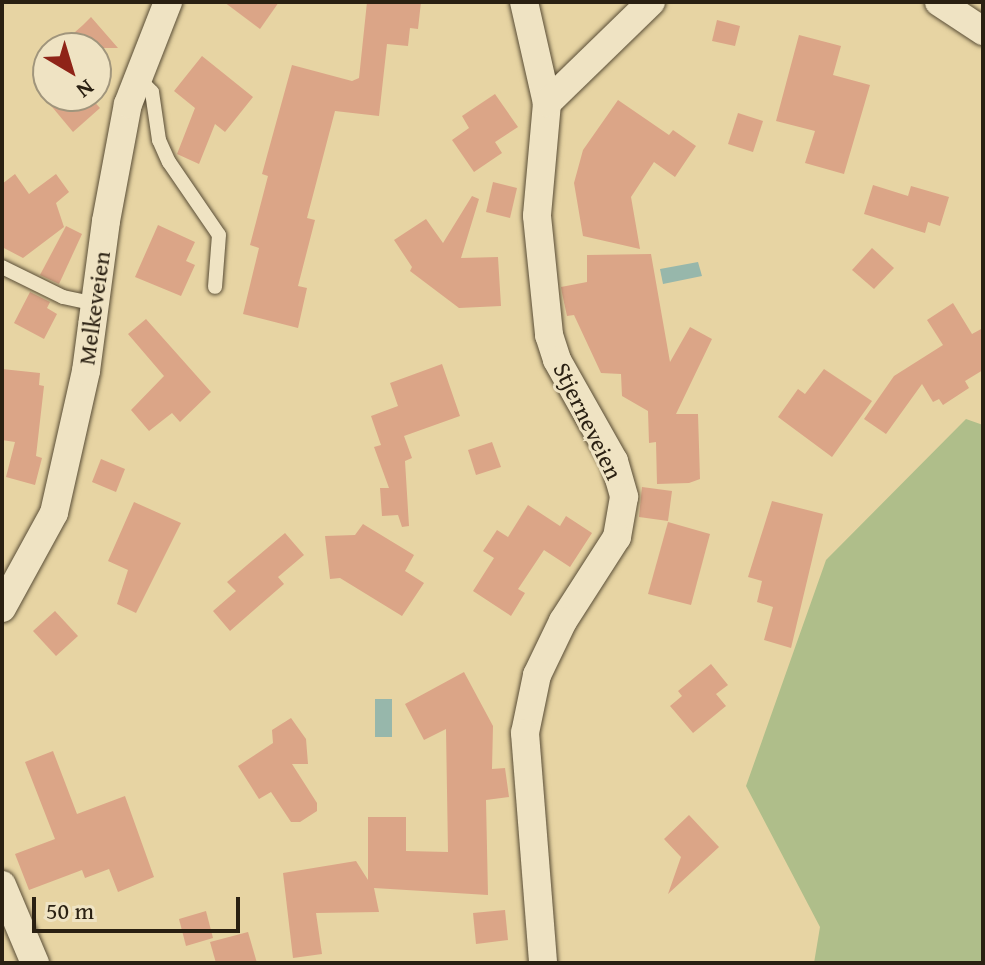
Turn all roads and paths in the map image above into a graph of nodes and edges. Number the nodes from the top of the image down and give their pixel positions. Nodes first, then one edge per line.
1 (168, 2) edge
2 (524, 2) edge
3 (651, 2) edge
4 (939, 2) edge
5 (983, 31) edge
6 (137, 77) junction
7 (547, 103) junction
8 (2, 267) edge
9 (215, 287) dead end
10 (95, 304) junction
11 (2, 608) edge
12 (2, 885) edge
13 (35, 963) edge
14 (543, 963) edge

1 - 6 street, Melkeveien
2 - 7 street, Stjerneveien
3 - 7 street
4 - 5 street
6 - 9 lane
6 - 10 street, Melkeveien
7 - 14 street, Stjerneveien
8 - 10 lane
10 - 11 street, Melkeveien
12 - 13 street

